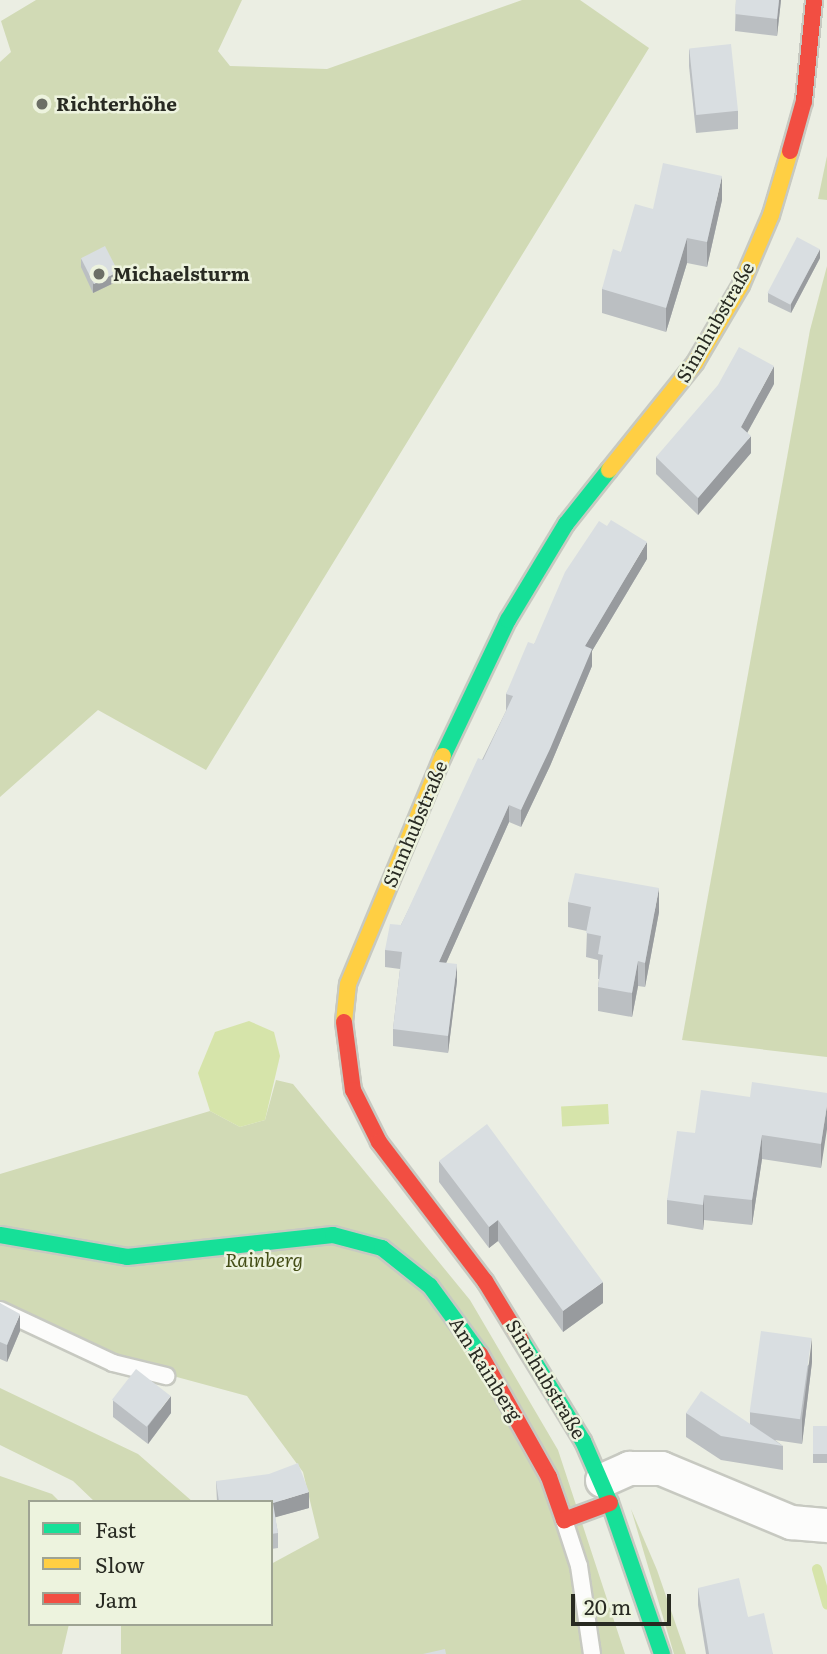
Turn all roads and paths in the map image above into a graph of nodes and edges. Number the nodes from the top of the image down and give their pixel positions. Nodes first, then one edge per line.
1 (814, 0) edge
2 (0, 1235) edge
3 (0, 1310) edge
4 (166, 1376) dead end
5 (606, 1491) junction
6 (564, 1520) junction
7 (827, 1525) edge
8 (592, 1654) edge
9 (662, 1654) edge

1 - 5 street, Sinnhubstraße
2 - 6 street, Am Rainberg
3 - 4 lane
5 - 6 street
5 - 7 street
5 - 9 street, Sinnhubstraße
6 - 8 lane, Am Rainberg

